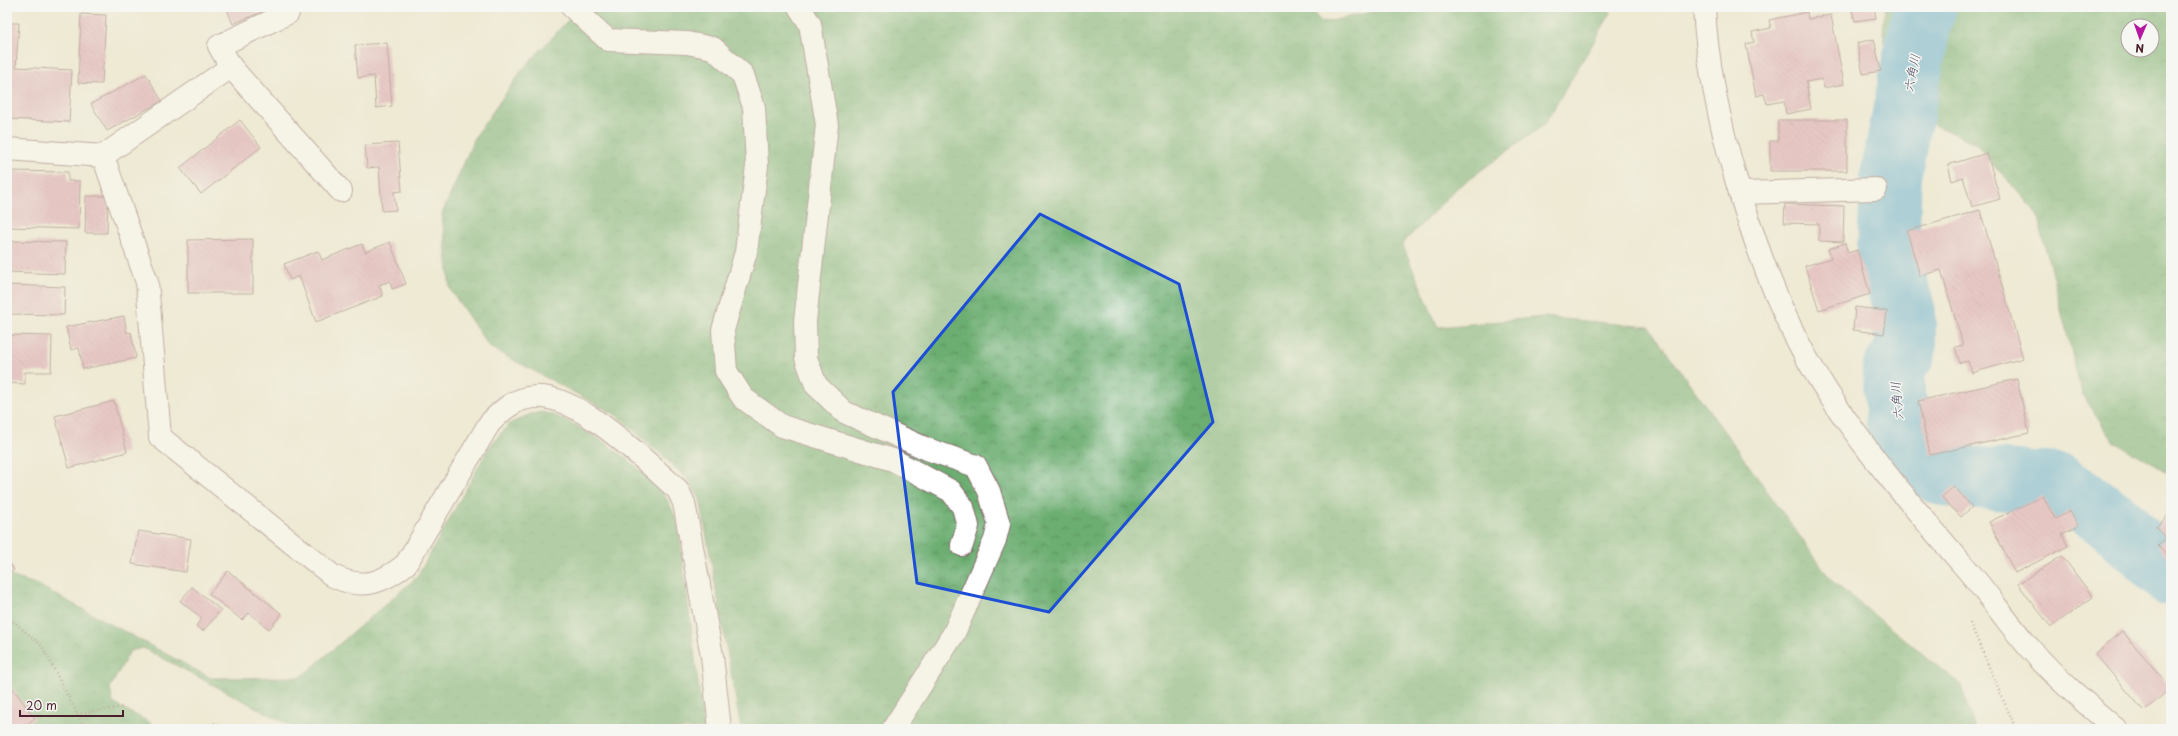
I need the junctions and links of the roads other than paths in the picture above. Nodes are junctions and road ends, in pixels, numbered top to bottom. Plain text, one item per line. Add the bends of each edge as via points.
1 (572, 7) edge
2 (799, 7) edge
3 (1704, 7) edge
4 (288, 13) dead end
5 (231, 67) junction
6 (7, 149) edge
7 (103, 156) junction
8 (1876, 189) dead end
9 (341, 191) dead end
10 (1740, 193) junction
11 (962, 545) dead end
12 (720, 729) edge
13 (893, 729) edge
14 (2116, 729) edge

1 - 11 street via 608,40 687,43 713,48 743,75 754,107 757,166 746,252 723,330 726,371 742,398 782,426 893,460 951,490 963,508 968,526
2 - 13 street via 810,24 827,125 805,321 806,358 816,385 844,412 927,449 976,466 989,491 999,524 995,540 954,633
3 - 10 street via 1713,92
4 - 5 street via 219,46
5 - 7 street
5 - 9 street
6 - 7 street
7 - 12 street via 147,282 160,437 332,576 356,584 368,584 394,574 406,564 489,424 499,413 512,403 535,397 560,400 612,431 678,490 688,520 712,656
8 - 10 street
10 - 14 street via 1747,219 1776,295 1812,368 1840,412 1868,451 2034,653

